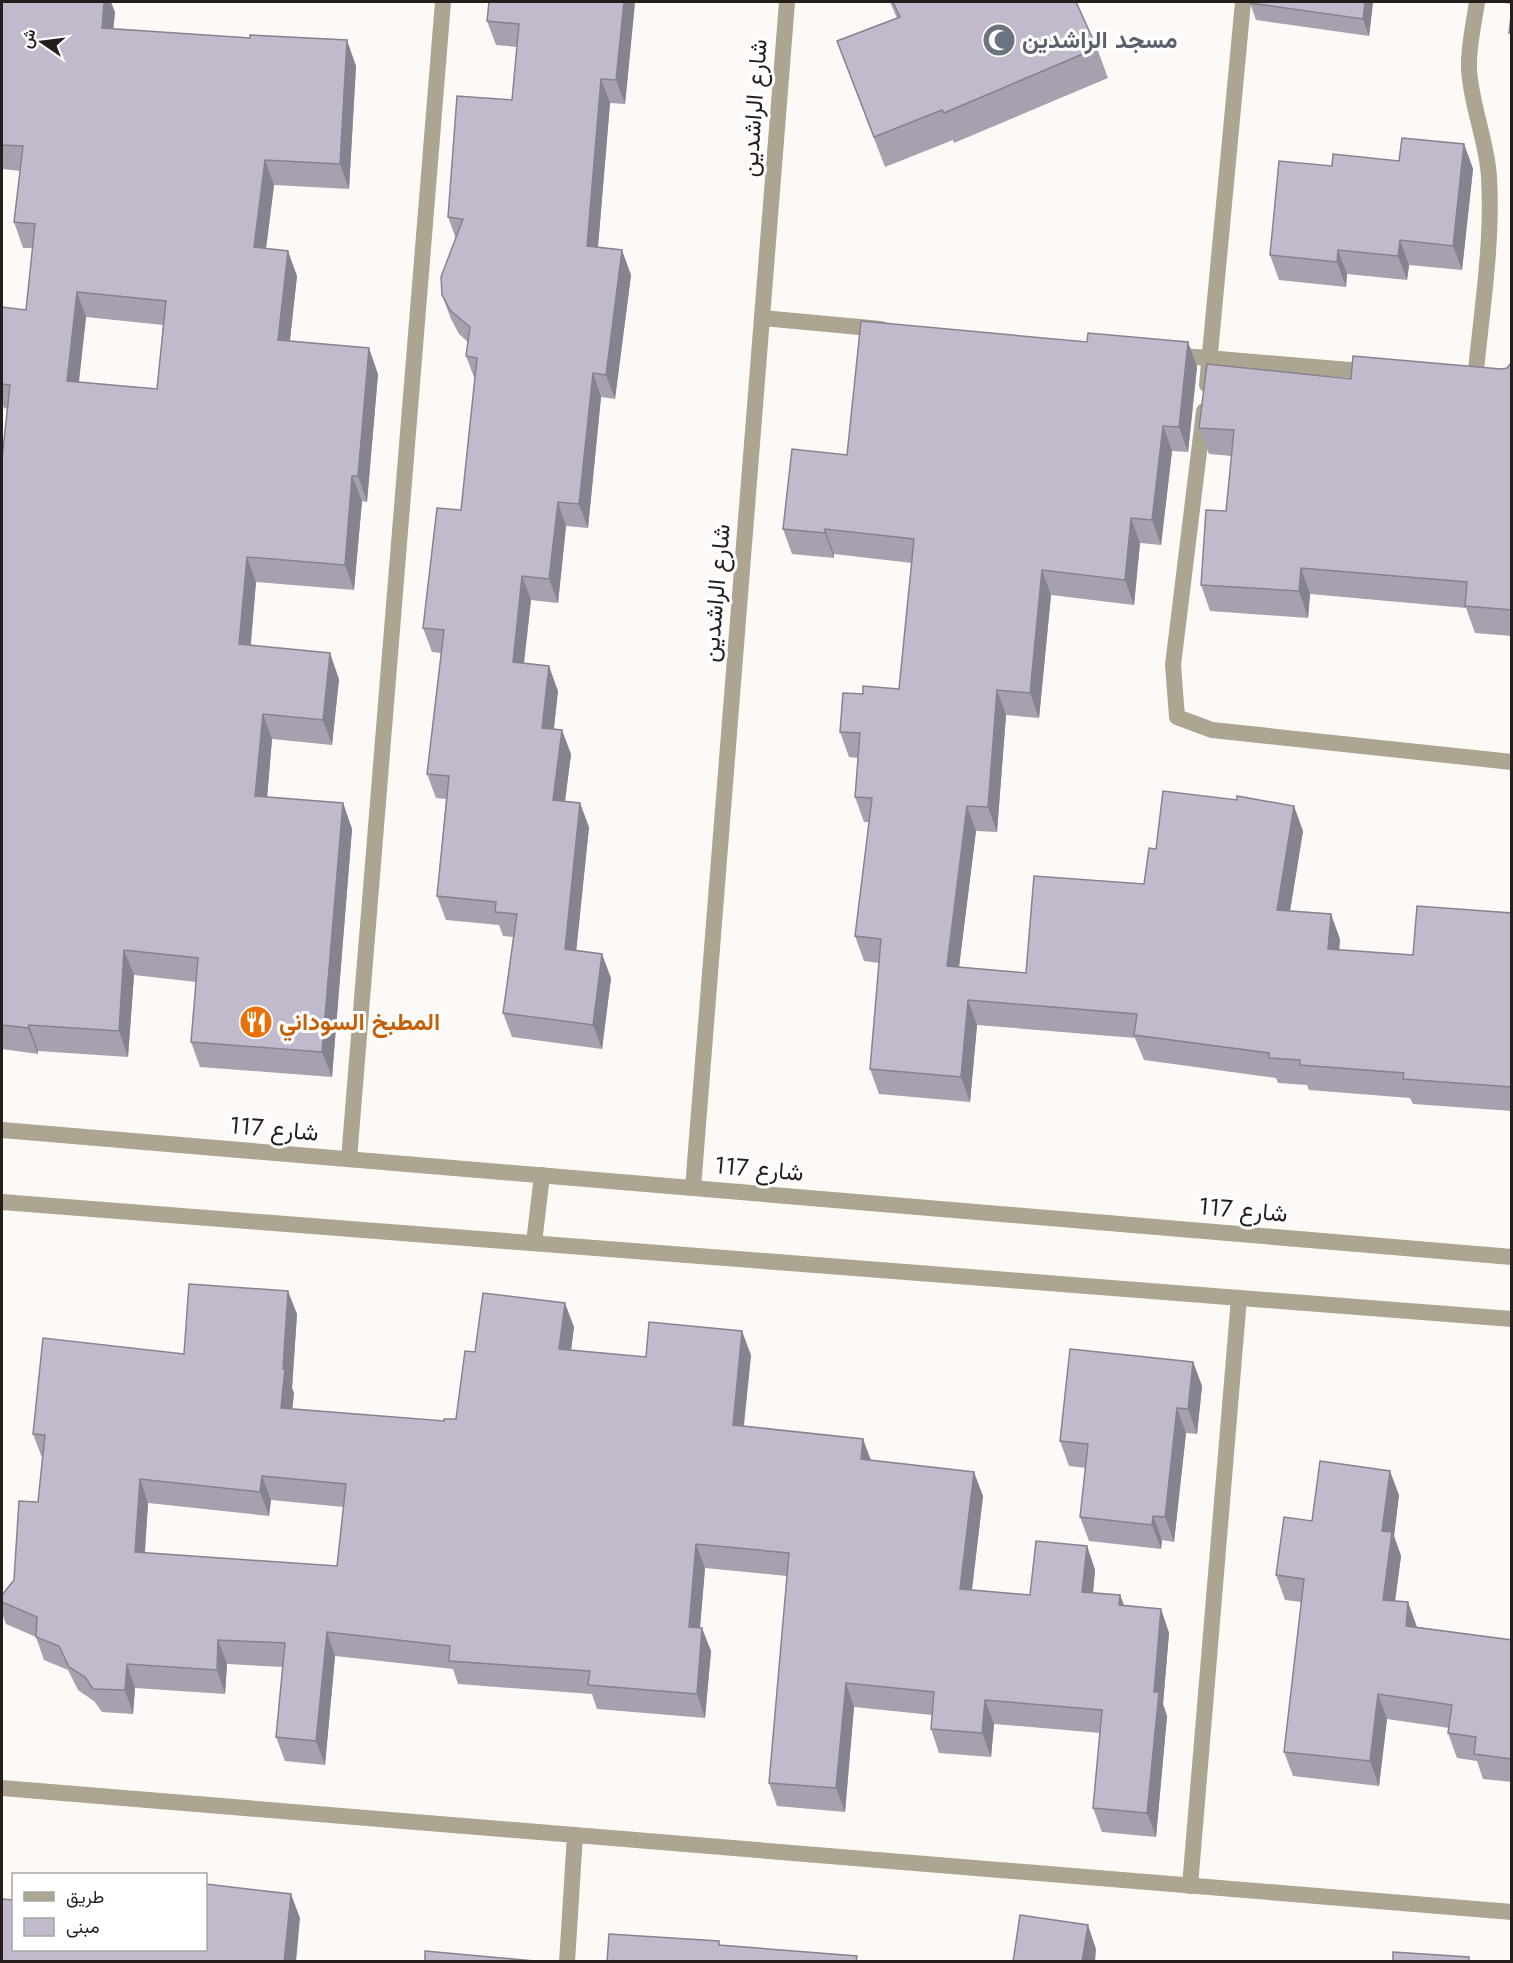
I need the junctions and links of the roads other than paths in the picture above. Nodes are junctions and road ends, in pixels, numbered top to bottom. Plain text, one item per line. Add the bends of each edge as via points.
1 (443, 2) edge
2 (787, 2) edge
3 (1243, 2) edge
4 (1477, 2) edge
5 (762, 318) junction
6 (892, 330) edge
7 (1151, 353) edge
8 (1210, 358) junction
9 (1394, 374) edge
10 (1493, 383) edge
11 (1512, 762) edge
12 (2, 1130) edge
13 (349, 1159) junction
14 (542, 1175) junction
15 (693, 1188) junction
16 (2, 1202) edge
17 (534, 1243) junction
18 (1512, 1257) edge
19 (1239, 1298) junction
20 (1512, 1319) edge
21 (2, 1788) edge
22 (576, 1835) junction
23 (1190, 1886) junction
24 (1512, 1912) edge
25 (567, 1962) edge

1 - 13 street
2 - 5 street, شارع الراشدين
3 - 8 street
4 - 10 street via 1469,68 1489,173 1490,201 1488,250 1469,381
5 - 6 street
5 - 15 street, شارع الراشدين
7 - 8 street
8 - 9 street
8 - 11 street via 1173,664 1177,717 1212,730
12 - 13 street, شارع 117
13 - 14 street, شارع 117
14 - 15 street, شارع 117
14 - 17 street
15 - 18 street, شارع 117
16 - 17 street
17 - 19 street
19 - 20 street
19 - 23 street
21 - 22 street
22 - 23 street
22 - 25 street
23 - 24 street

